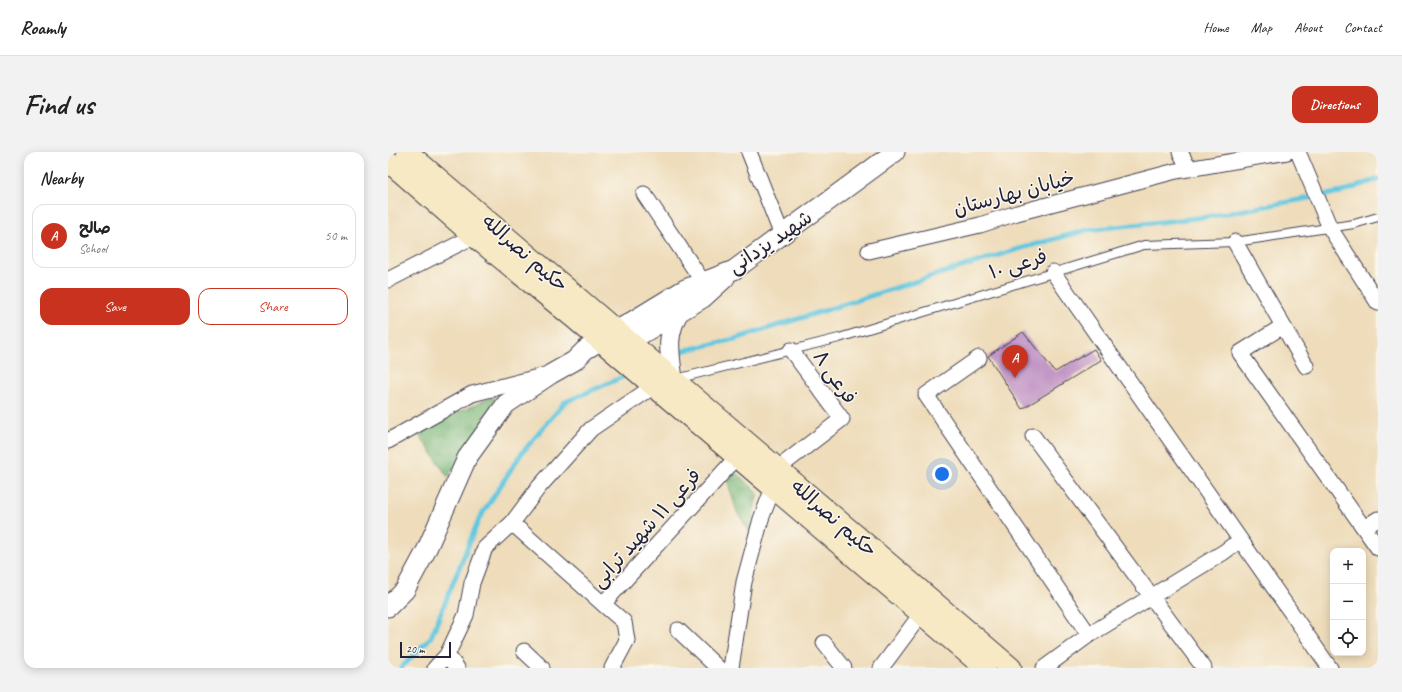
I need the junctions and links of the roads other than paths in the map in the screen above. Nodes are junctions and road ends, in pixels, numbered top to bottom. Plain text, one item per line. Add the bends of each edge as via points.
1 (407, 152) edge
2 (749, 152) edge
3 (895, 152) edge
4 (1180, 152) edge
5 (1287, 152) edge
6 (1298, 152) edge
7 (388, 161) edge
8 (1189, 168) junction
9 (644, 194) dead end
10 (1378, 216) edge
11 (1328, 224) junction
12 (480, 228) junction
13 (782, 235) junction
14 (1235, 242) junction
15 (869, 251) dead end
16 (734, 270) junction
17 (1053, 272) junction
18 (388, 280) edge
19 (703, 282) junction
20 (1378, 303) edge
21 (679, 312) junction
22 (1283, 326) junction
23 (791, 350) junction
24 (979, 358) dead end
25 (635, 359) junction
26 (1306, 366) dead end
27 (551, 374) junction
28 (1033, 436) dead end
29 (388, 441) edge
30 (736, 457) junction
31 (775, 478) junction
32 (1378, 519) edge
33 (512, 523) junction
34 (1364, 528) junction
35 (1240, 540) junction
36 (1378, 548) edge
37 (1151, 597) junction
38 (603, 604) junction
39 (388, 607) edge
40 (927, 607) junction
41 (678, 630) dead end
42 (1089, 635) junction
43 (824, 643) dead end
44 (524, 651) dead end
45 (447, 655) junction
46 (435, 668) edge
47 (457, 668) edge
48 (542, 668) edge
49 (612, 668) edge
50 (718, 668) edge
51 (731, 668) edge
52 (844, 668) edge
53 (881, 668) edge
54 (985, 668) edge
55 (1011, 668) edge
56 (1044, 668) edge
57 (1204, 668) edge
58 (1330, 668) edge

1 - 12 main road, حکیم نصرالله
2 - 13 street
3 - 13 street, شهید یزدانی
4 - 8 street
5 - 8 street, خیابان بهارستان
6 - 11 street
7 - 12 main road, حکیم نصرالله
8 - 15 street, خیابان بهارستان via 1068,199 980,226
9 - 19 street
10 - 11 lane, فرعی ۱۰ via 1354,224
11 - 14 lane, فرعی ۱۰
11 - 20 street
12 - 18 street
12 - 25 main road, حکیم نصرالله
13 - 16 street, شهید یزدانی
14 - 17 lane, فرعی ۱۰ via 1144,245
14 - 22 street
16 - 19 street, شهید یزدانی
16 - 21 street via 703,298
17 - 23 lane, فرعی ۱۰ via 839,338
17 - 35 street
19 - 25 street, شهید یزدانی via 685,290
21 - 25 street
21 - 25 street via 669,336
22 - 26 street
22 - 34 street via 1240,353
23 - 25 lane, فرعی ۱۰
23 - 31 street, فرعی ۸ via 842,419
24 - 42 street via 926,395
25 - 27 street via 586,350 574,361
25 - 30 main road, حکیم نصرالله
25 - 31 main road, حکیم نصرالله
25 - 33 street via 591,429 539,487
27 - 29 street via 472,394
27 - 39 street via 506,404 467,458 406,590
28 - 37 street
30 - 31 main road, حکیم نصرالله
30 - 38 street, فرعی ۱۱ شهید ترابی
31 - 40 main road, حکیم نصرالله
31 - 51 street via 744,582
32 - 34 street
33 - 38 street
33 - 45 street via 485,548 472,583 466,615
34 - 36 street
35 - 37 street
35 - 58 street
37 - 42 street
37 - 57 street
38 - 49 street, فرعی ۱۱ شهید ترابی via 624,622 627,640
40 - 53 street
40 - 54 main road, حکیم نصرالله
40 - 55 main road, حکیم نصرالله
41 - 50 street
42 - 56 street
43 - 52 street
44 - 48 street
45 - 46 street
45 - 47 street

